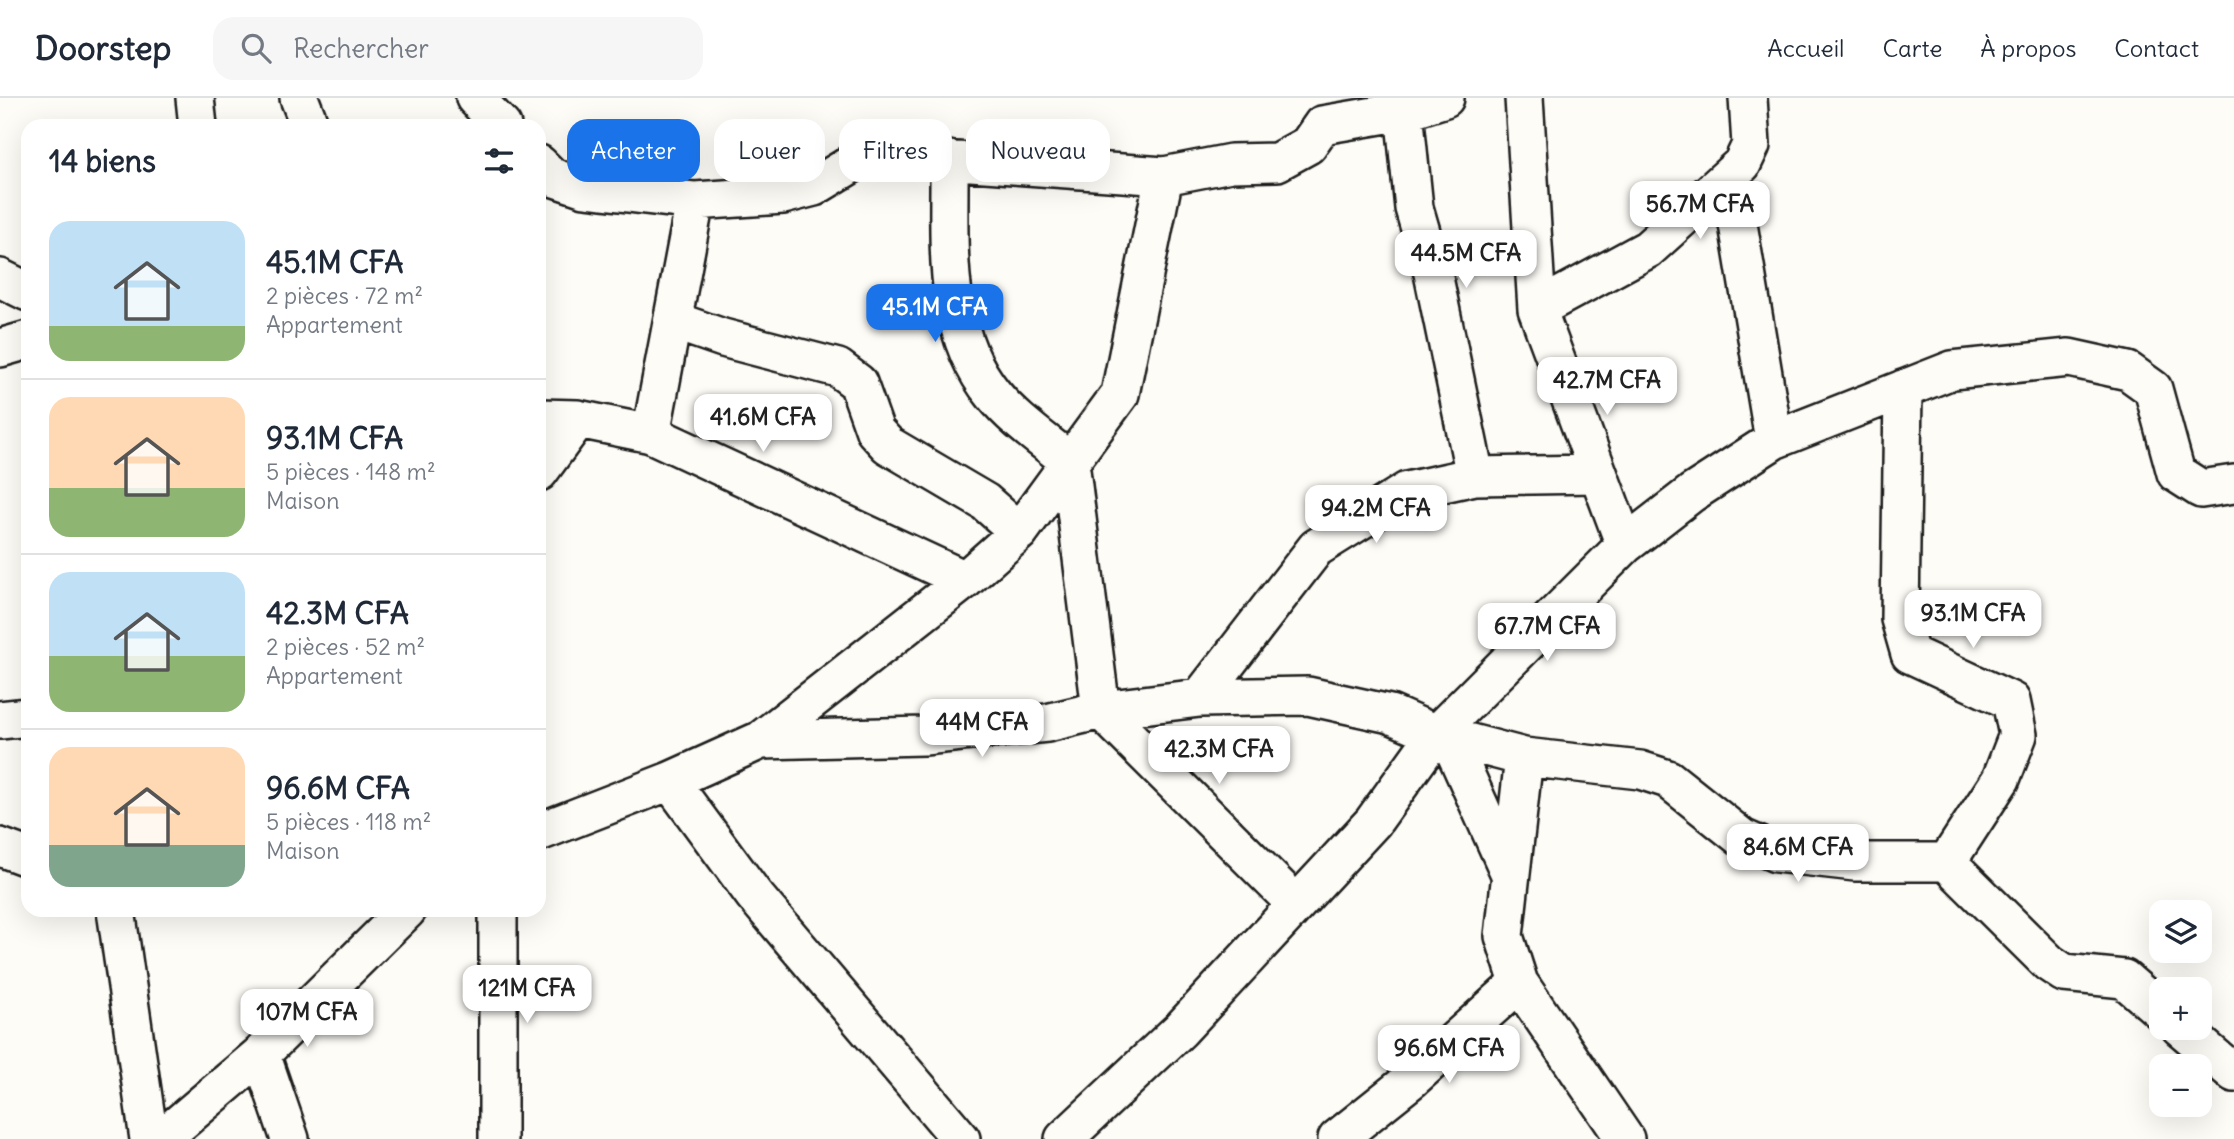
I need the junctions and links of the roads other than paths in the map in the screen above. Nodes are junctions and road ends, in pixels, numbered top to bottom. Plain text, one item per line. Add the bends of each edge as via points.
1 (195, 98) edge
2 (299, 98) edge
3 (475, 98) edge
4 (1445, 98) edge
5 (1517, 98) edge
6 (1524, 98) edge
7 (1748, 98) edge
8 (1404, 111) junction
9 (1323, 112) edge
10 (197, 119) edge
11 (307, 119) edge
12 (495, 119) edge
13 (952, 160) edge
14 (546, 171) edge
15 (839, 172) edge
16 (1164, 176) junction
17 (1730, 176) junction
18 (949, 182) edge
19 (695, 201) junction
20 (0, 278) edge
21 (21, 288) edge
22 (1536, 309) junction
23 (674, 321) junction
24 (21, 342) edge
25 (0, 348) edge
26 (1903, 389) junction
27 (546, 418) edge
28 (578, 419) junction
29 (651, 434) junction
30 (1774, 440) junction
31 (546, 462) edge
32 (1070, 462) junction
33 (1598, 474) junction
34 (1475, 476) junction
35 (2234, 484) edge
36 (1019, 532) junction
37 (1625, 544) junction
38 (965, 580) junction
39 (1200, 698) junction
40 (1101, 710) junction
41 (21, 718) edge
42 (0, 720) edge
43 (1443, 736) junction
44 (761, 740) junction
45 (1524, 757) junction
46 (670, 780) junction
47 (546, 829) edge
48 (1947, 862) junction
49 (1511, 876) junction
50 (1296, 904) junction
51 (117, 917) edge
52 (400, 917) edge
53 (498, 917) edge
54 (1519, 984) junction
55 (2149, 1001) edge
56 (2195, 1040) edge
57 (261, 1054) junction
58 (2234, 1073) edge
59 (149, 1139) edge
60 (161, 1139) edge
61 (290, 1139) edge
62 (498, 1139) edge
63 (961, 1139) edge
64 (1064, 1139) edge
65 (1337, 1139) edge
66 (1625, 1139) edge

1 - 10 street
2 - 11 street
3 - 12 street
4 - 8 street
5 - 6 street
6 - 22 street
7 - 17 street via 1751,145
8 - 9 street
8 - 34 street via 1414,208 1433,273
9 - 16 street via 1308,145 1277,162 1231,163
13 - 16 street
14 - 19 street via 585,188
15 - 19 street via 814,187 783,195
16 - 32 street via 1120,394
17 - 22 street via 1648,249
17 - 30 street
18 - 32 street via 956,318 972,365 995,397
19 - 23 street
20 - 21 street
22 - 33 street
23 - 29 street
23 - 36 street via 838,368 858,383 875,431 888,445 985,502
24 - 25 street
26 - 30 street
26 - 35 street via 1952,370 2069,358 2128,371 2153,389 2176,473 2201,489
26 - 48 street via 1900,619 1910,654 2011,701 2018,735 2001,779
27 - 28 street
28 - 29 street
28 - 31 street
29 - 38 street
30 - 37 street
32 - 36 street
32 - 40 street
33 - 34 street
33 - 37 street
34 - 39 street via 1407,491 1316,548
36 - 38 street
37 - 43 street
38 - 44 street
39 - 40 street
39 - 43 street via 1308,696 1390,714
40 - 44 street via 1048,723 924,736
40 - 50 street
41 - 42 street
43 - 45 street
43 - 49 street
43 - 50 street via 1373,822
44 - 46 street
45 - 48 street via 1640,770 1668,779 1742,838 1776,853 1855,862
45 - 49 street
46 - 47 street
46 - 63 street via 754,895
48 - 55 street via 2049,963 2064,973 2124,979
49 - 54 street via 1504,936
50 - 64 street via 1180,1030
51 - 59 street
52 - 57 street
53 - 62 street
54 - 65 street
54 - 66 street
56 - 58 street
57 - 60 street
57 - 61 street

